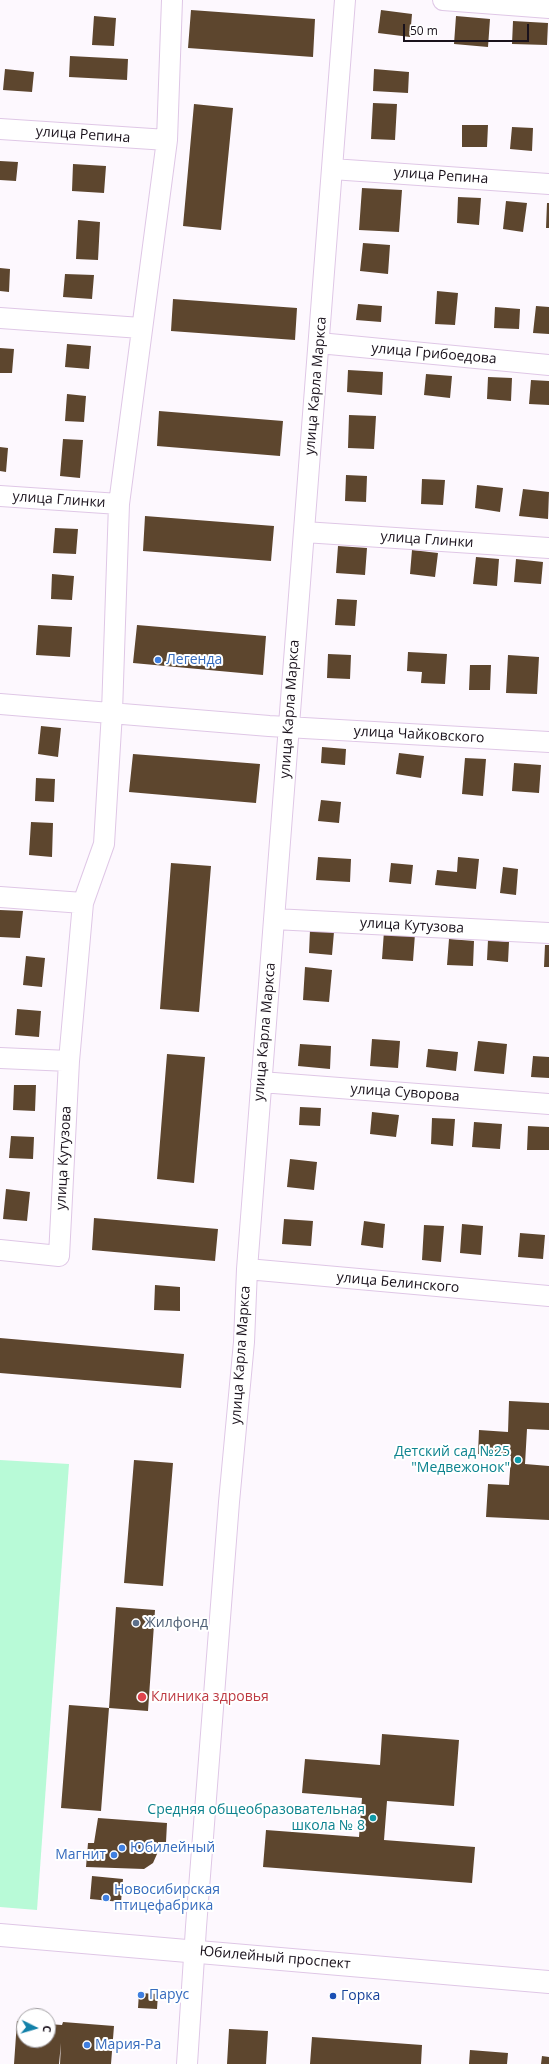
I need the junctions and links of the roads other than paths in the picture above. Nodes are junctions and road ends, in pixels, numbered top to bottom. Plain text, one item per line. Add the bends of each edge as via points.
1 (172, 0) edge
2 (345, 0) edge
3 (443, 0) edge
4 (549, 8) edge
5 (0, 129) edge
6 (166, 140) junction
7 (332, 169) junction
8 (549, 184) edge
9 (0, 318) edge
10 (141, 328) junction
11 (319, 343) junction
12 (549, 365) edge
13 (0, 496) edge
14 (119, 504) junction
15 (304, 532) junction
16 (549, 548) edge
17 (0, 704) edge
18 (112, 712) junction
19 (289, 727) junction
20 (549, 742) edge
21 (0, 897) edge
22 (84, 903) junction
23 (274, 919) junction
24 (549, 933) edge
25 (0, 1058) edge
26 (69, 1060) junction
27 (261, 1082) junction
28 (549, 1104) edge
29 (0, 1250) edge
30 (247, 1270) junction
31 (549, 1296) edge
32 (0, 1935) edge
33 (194, 1951) junction
34 (549, 1982) edge
35 (187, 2064) edge

1 - 6 street, улица Кутузова
2 - 7 street, улица Карла Маркса
3 - 4 street
5 - 6 street, улица Репина
6 - 10 street, улица Кутузова
7 - 8 street, улица Репина
7 - 11 street, улица Карла Маркса
9 - 10 street
10 - 14 street, улица Кутузова
11 - 12 street, улица Грибоедова
11 - 15 street, улица Карла Маркса
13 - 14 street, улица Глинки
14 - 18 street, улица Кутузова
15 - 16 street, улица Глинки
15 - 19 street, улица Карла Маркса
17 - 18 street
18 - 19 street, улица Чайковского
18 - 22 street, улица Кутузова via 104,844
19 - 20 street, улица Чайковского
19 - 23 street, улица Карла Маркса
21 - 22 street
22 - 26 street, улица Кутузова
23 - 24 street, улица Кутузова
23 - 27 street, улица Карла Маркса
25 - 26 street
26 - 29 street, улица Кутузова via 59,1256
27 - 28 street, улица Суворова
27 - 30 street, улица Карла Маркса
30 - 31 street, улица Белинского
30 - 33 street, улица Карла Маркса via 244,1342
32 - 33 main road, Юбилейный проспект
33 - 34 main road, Юбилейный проспект
33 - 35 street, улица Карла Маркса

